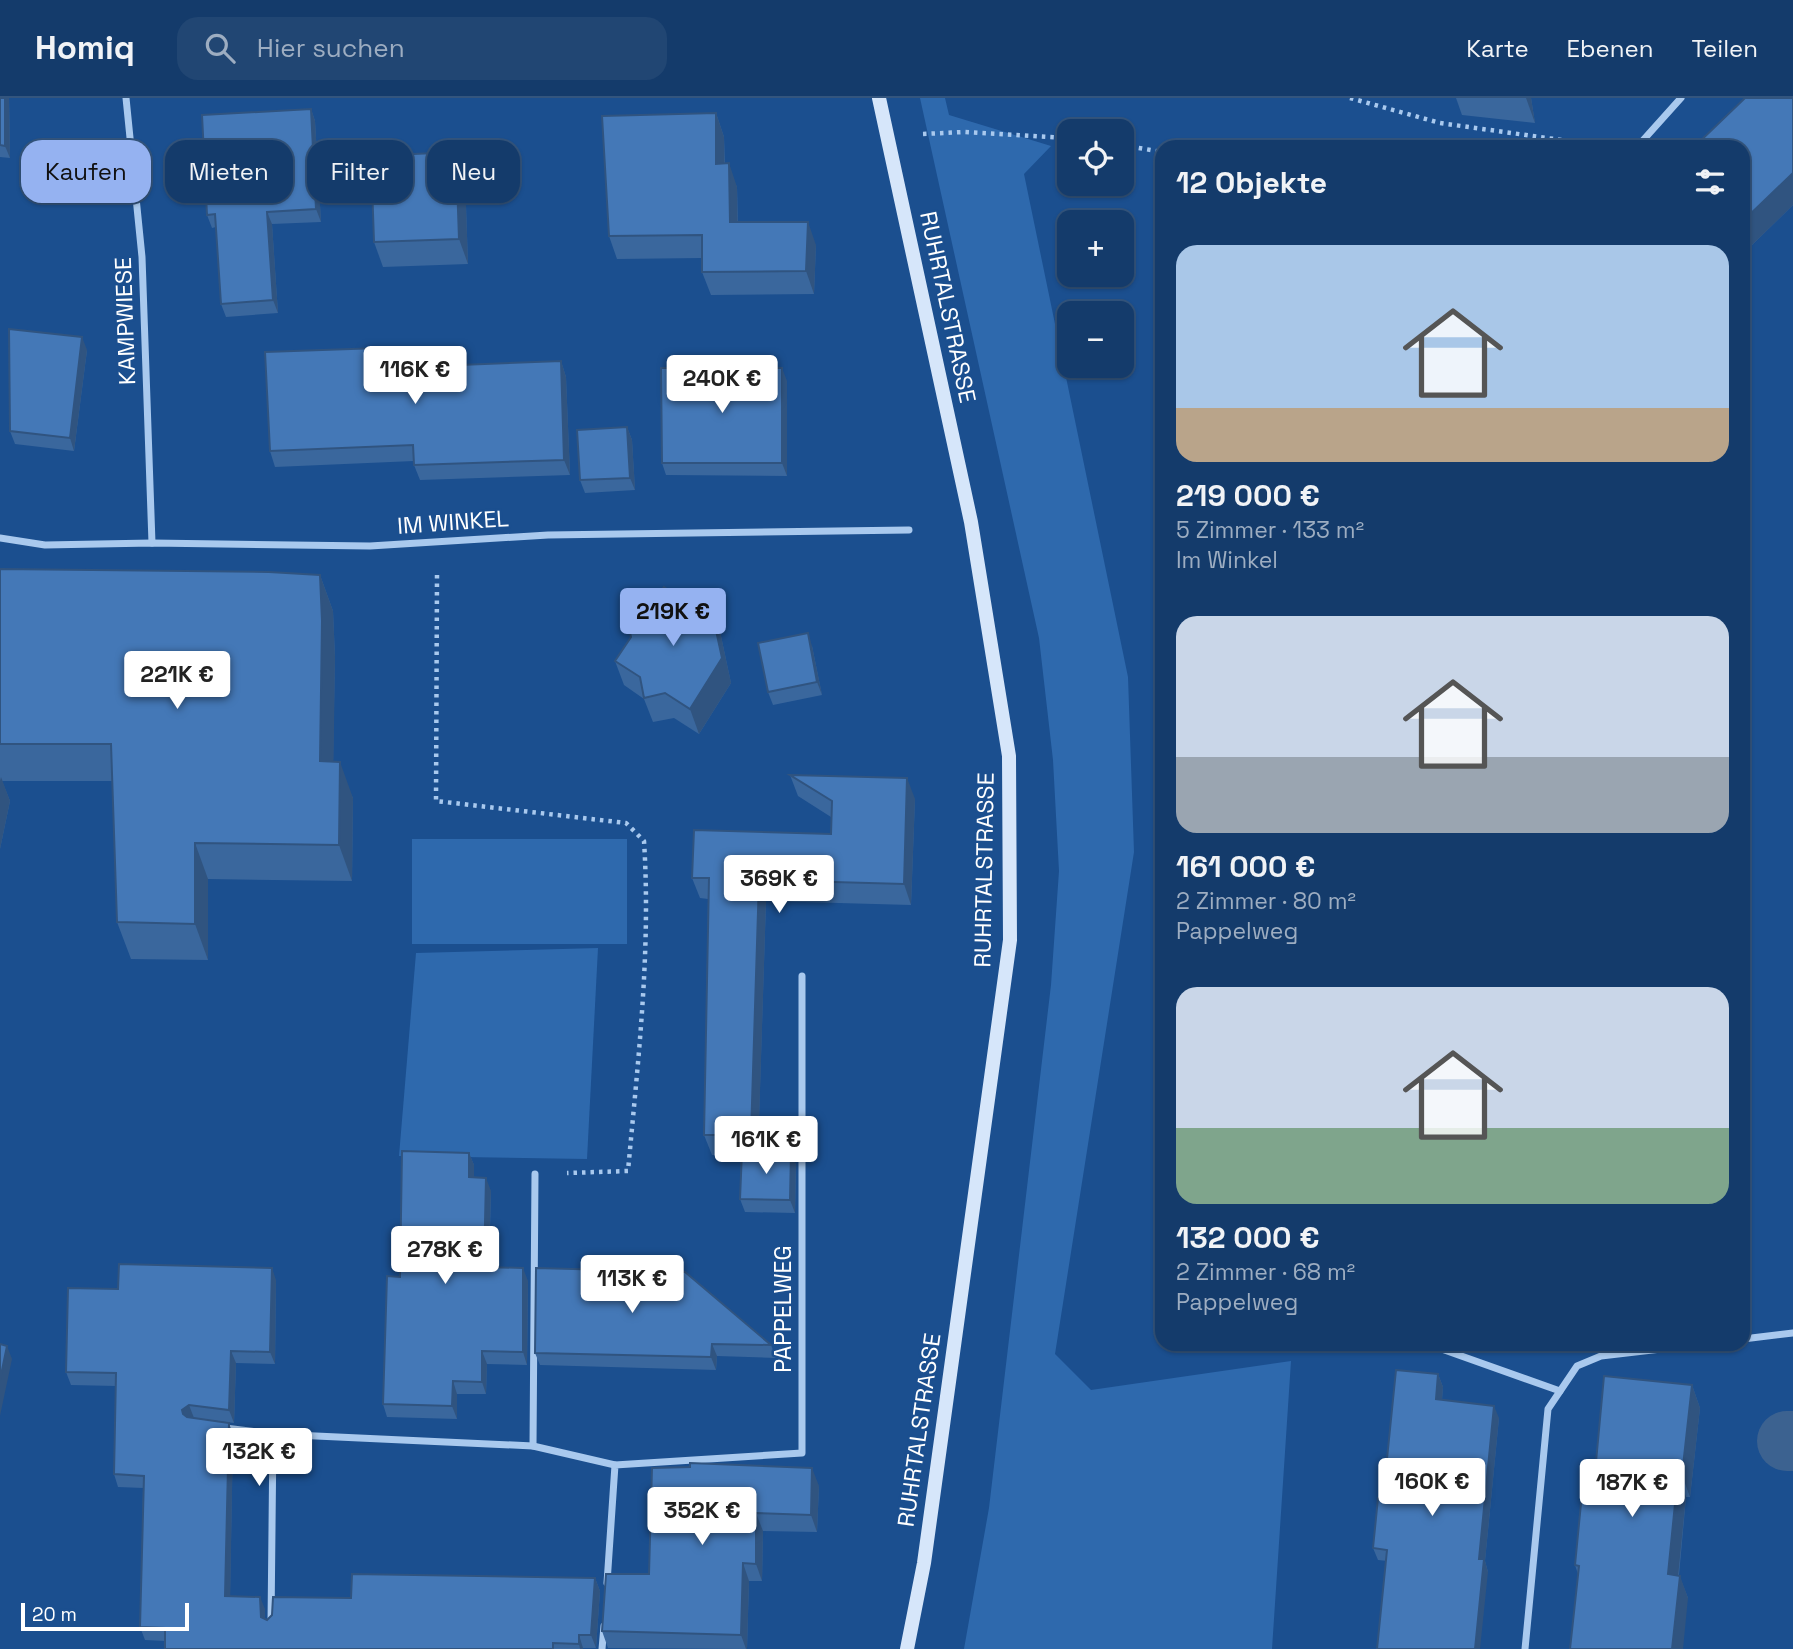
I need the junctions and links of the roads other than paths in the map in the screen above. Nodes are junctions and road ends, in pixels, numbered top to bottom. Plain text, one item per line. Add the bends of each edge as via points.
1 (127, 98) edge
2 (879, 98) edge
3 (1681, 98) edge
4 (1643, 140) edge
5 (909, 530) dead end
6 (0, 538) edge
7 (152, 543) junction
8 (802, 976) dead end
9 (536, 1174) road end
10 (1793, 1333) edge
11 (1750, 1338) edge
12 (1445, 1351) edge
13 (1644, 1351) edge
14 (1560, 1391) junction
15 (219, 1427) edge
16 (273, 1434) junction
17 (533, 1446) junction
18 (615, 1465) junction
19 (606, 1596) edge
20 (604, 1623) edge
21 (271, 1627) edge
22 (602, 1649) edge
23 (907, 1649) edge
24 (1525, 1649) edge

1 - 7 street, KAMPWIESE via 142,257
2 - 23 main road, RUHRTALSTRASSE via 971,522 1009,756 1010,940 924,1563
3 - 4 street
5 - 7 street, IM WINKEL via 548,535 370,546
6 - 7 street, IM WINKEL via 45,545
8 - 18 street, PAPPELWEG via 802,1453
9 - 17 street
10 - 11 street
12 - 14 street
13 - 14 street via 1601,1356 1577,1366
14 - 24 street via 1548,1409
15 - 16 street, PAPPELWEG
16 - 17 street, PAPPELWEG
16 - 21 street
17 - 18 street, PAPPELWEG
18 - 19 street
20 - 22 street

